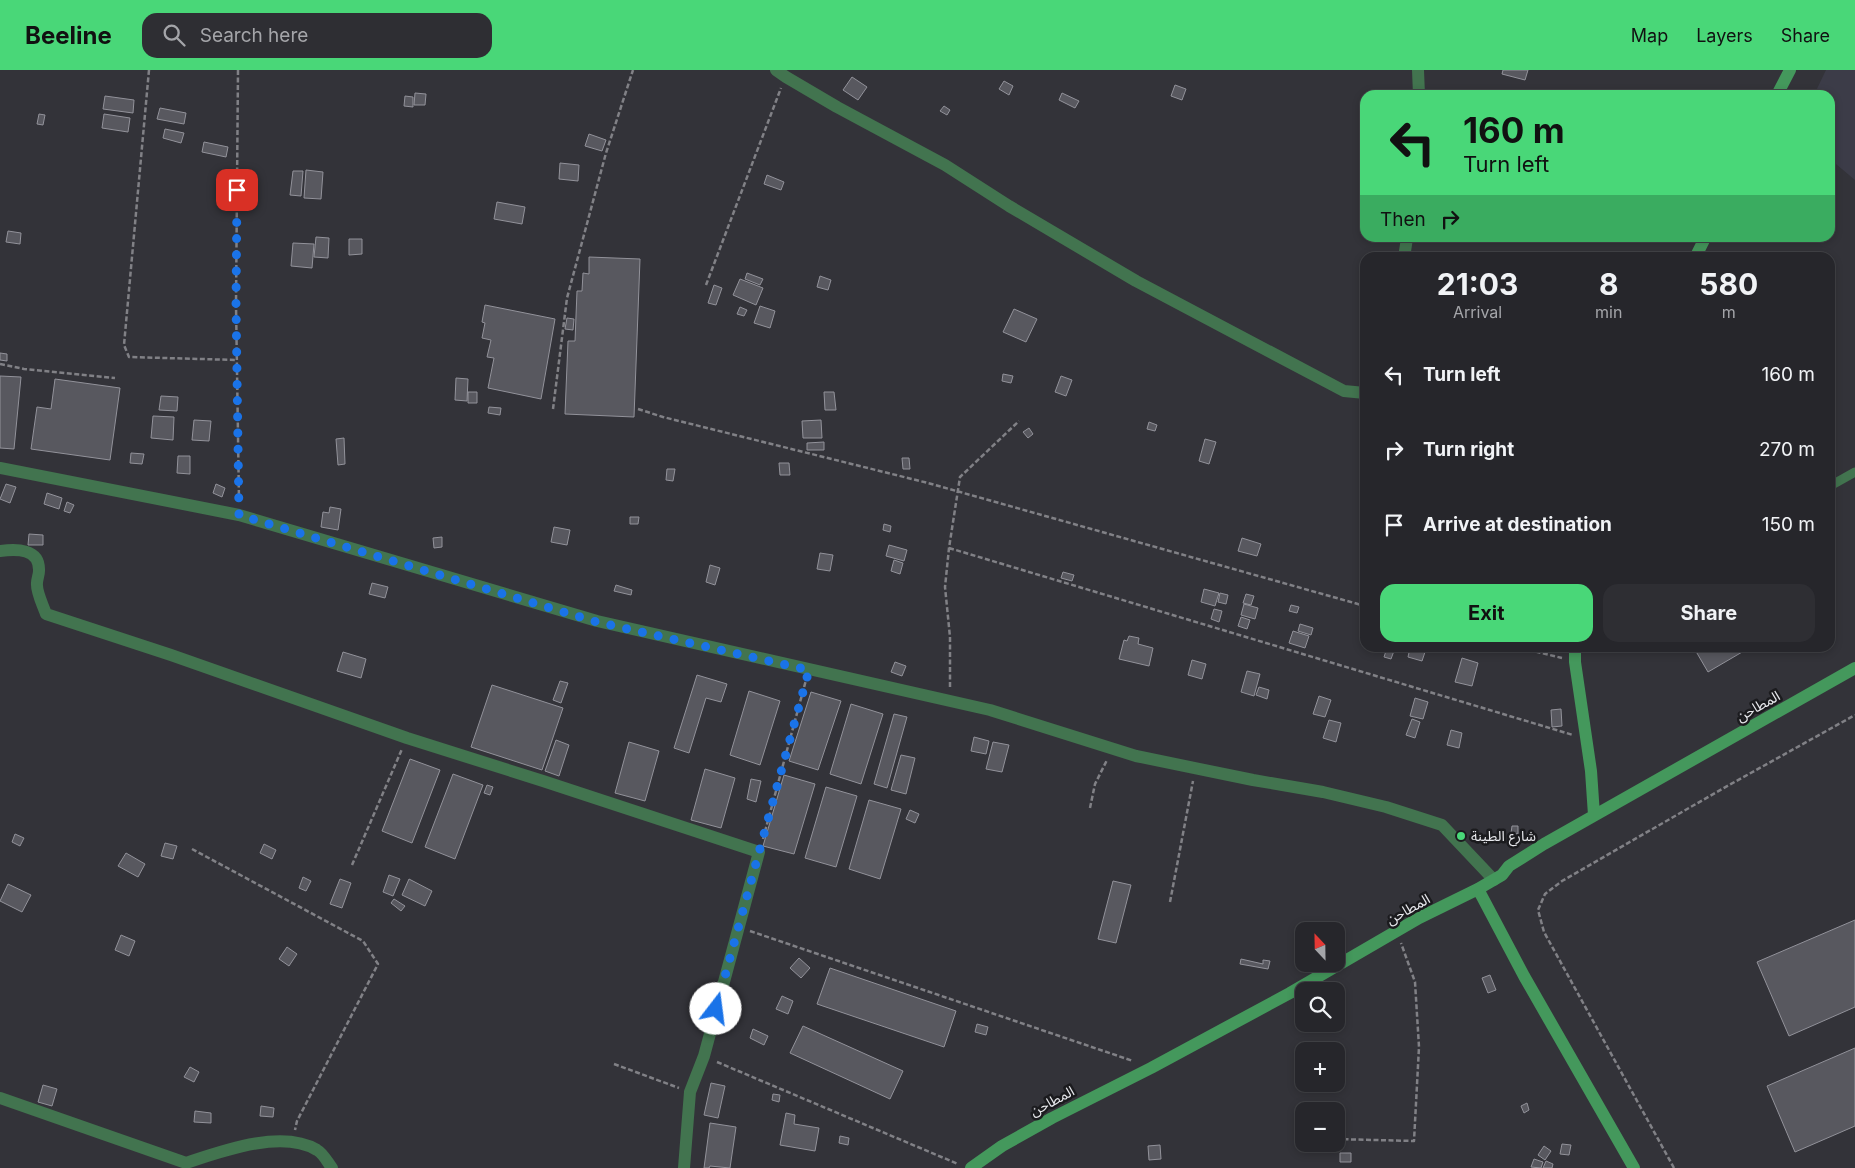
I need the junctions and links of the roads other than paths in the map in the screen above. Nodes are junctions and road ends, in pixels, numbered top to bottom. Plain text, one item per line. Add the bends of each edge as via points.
1 (1418, 70) edge
2 (1790, 70) edge
3 (781, 74) edge
4 (1419, 90) edge
5 (1780, 90) edge
6 (1360, 393) edge
7 (0, 468) edge
8 (1855, 472) edge
9 (1835, 483) edge
10 (0, 551) edge
11 (1575, 652) edge
12 (1855, 668) edge
13 (1594, 816) junction
14 (1494, 880) junction
15 (1478, 889) junction
16 (0, 1098) edge
17 (332, 1168) edge
18 (684, 1168) edge
19 (971, 1168) edge
20 (1634, 1168) edge

1 - 4 street
2 - 5 main road
3 - 6 street via 946,165 1136,281 1344,391
7 - 14 street via 239,515 597,622 1007,714 1136,756 1386,807 1442,826
8 - 9 lane
10 - 18 street via 18,549 30,552 37,560 36,585 46,614 406,738 759,852 704,1056 690,1092
11 - 13 main road
12 - 13 main road, المطاحن
13 - 14 main road, المطاحن via 1509,866
14 - 15 main road, المطاحن
15 - 19 main road, المطاحن via 1419,918 1151,1068 1052,1118
15 - 20 main road
16 - 17 street via 186,1163 269,1141 293,1141 318,1150

